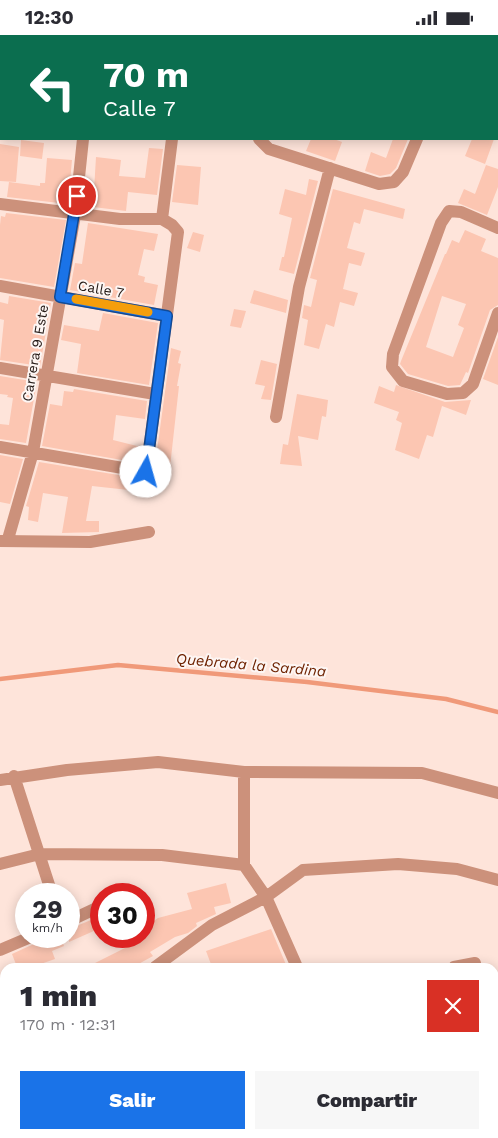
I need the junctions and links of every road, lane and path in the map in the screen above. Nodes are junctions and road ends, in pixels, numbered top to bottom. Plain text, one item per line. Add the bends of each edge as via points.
1 (83, 140) edge
2 (172, 140) edge
3 (260, 140) edge
4 (417, 140) edge
5 (330, 168) junction
6 (0, 204) edge
7 (75, 215) junction
8 (162, 219) junction
9 (498, 228) edge
10 (0, 286) edge
11 (60, 297) junction
12 (498, 313) edge
13 (167, 316) junction
14 (0, 368) edge
15 (47, 376) junction
16 (155, 394) junction
17 (276, 417) dead end
18 (0, 447) edge
19 (33, 452) junction
20 (149, 532) dead end
21 (4, 540) edge
22 (244, 772) junction
23 (14, 776) junction
24 (0, 780) edge
25 (498, 793) edge
26 (40, 854) junction
27 (0, 864) edge
28 (244, 865) junction
29 (498, 880) edge
30 (49, 883) edge
31 (266, 897) junction
32 (15, 944) edge
33 (0, 951) edge
34 (160, 963) edge
35 (295, 963) edge

1 - 7 street, Carrera 9 Este
2 - 8 street
3 - 5 street via 269,149
4 - 5 street via 403,172 394,182 379,184
5 - 17 street via 299,287
6 - 7 street
7 - 8 street
7 - 11 street, Carrera 9 Este
8 - 13 street via 178,233
9 - 12 street via 461,212 449,211 441,223 393,354 392,367 403,381 447,394 463,393 473,384
10 - 11 street, Calle 7
11 - 13 street, Calle 7
11 - 15 street, Carrera 9 Este
13 - 16 street
14 - 15 street
15 - 16 street
15 - 19 street, Carrera 9 Este
16 - 19 street via 146,472
18 - 19 street
19 - 21 street, Carrera 9 Este
20 - 21 street via 90,542
22 - 23 street via 158,762
22 - 25 street via 422,773
22 - 28 street
23 - 24 street
23 - 26 street
26 - 27 street
26 - 28 street via 162,855
26 - 30 street
28 - 31 street
29 - 31 street via 447,869 398,864 348,866 303,870
31 - 34 street via 212,925
31 - 35 street
32 - 33 street

